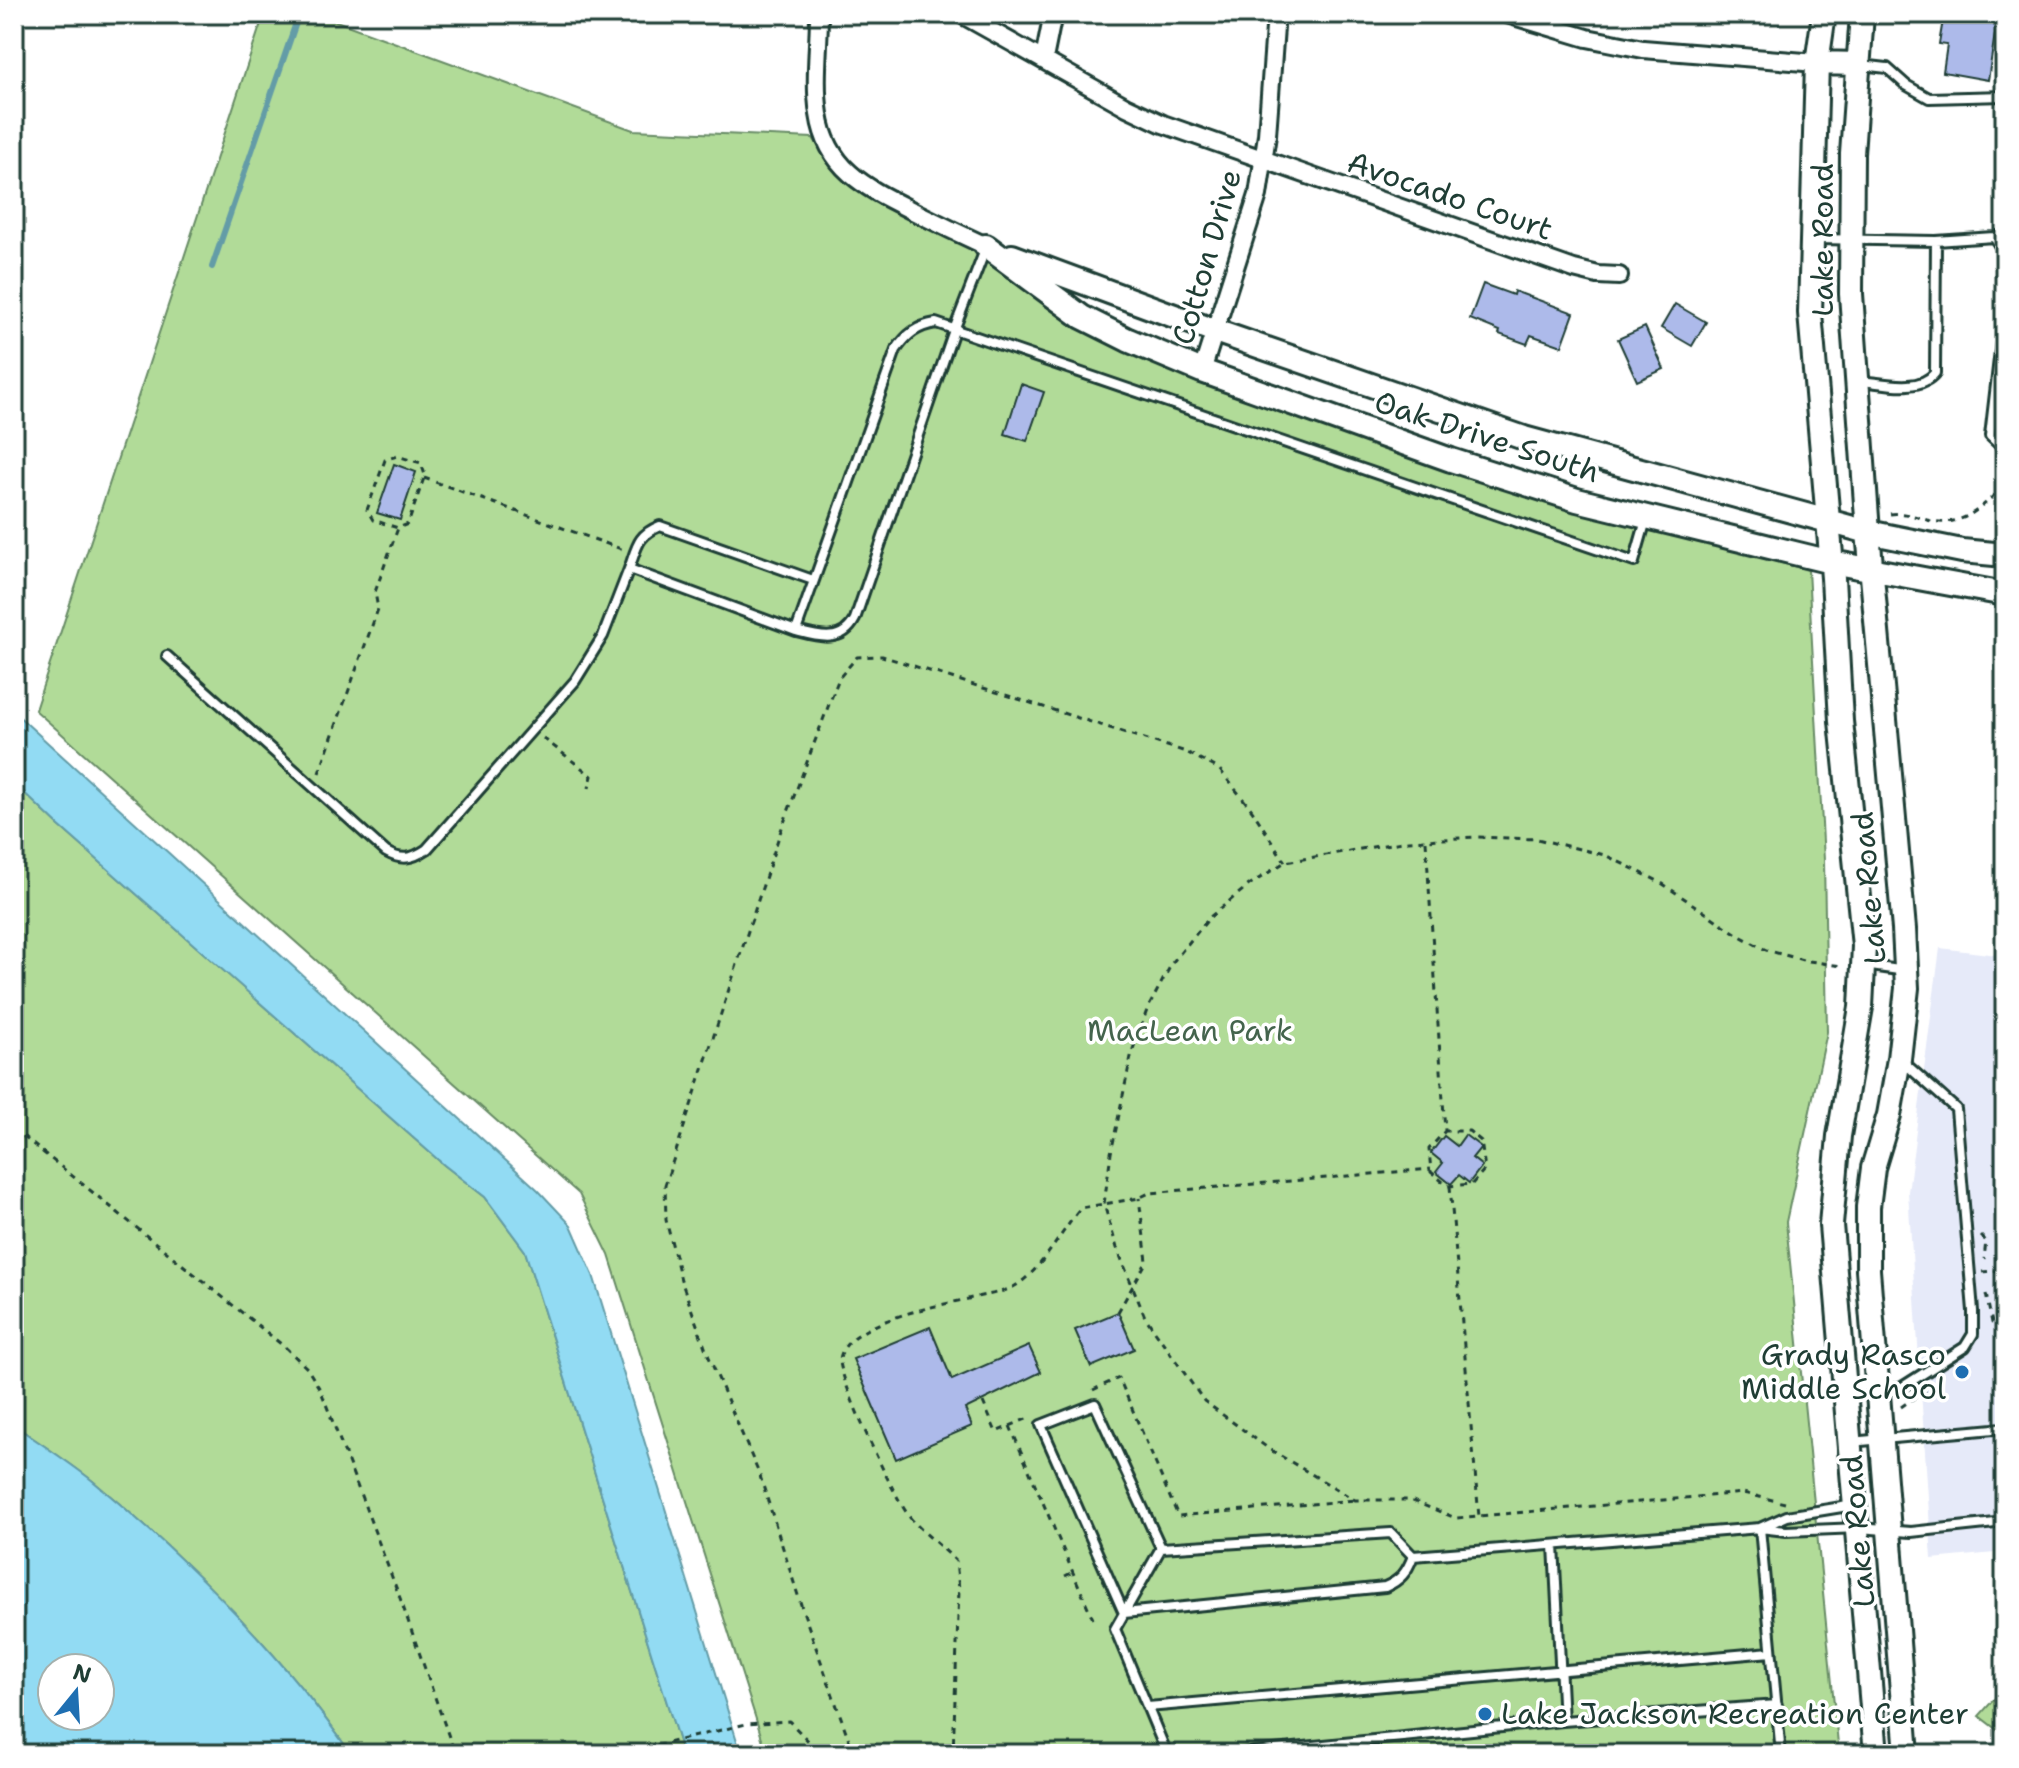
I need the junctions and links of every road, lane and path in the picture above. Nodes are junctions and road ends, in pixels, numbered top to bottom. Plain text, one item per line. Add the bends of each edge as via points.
1 (819, 14) edge
2 (961, 14) edge
3 (1053, 14) edge
4 (1276, 14) edge
5 (1507, 14) edge
6 (1824, 14) edge
7 (1862, 14) edge
8 (1044, 59) junction
9 (1817, 63) junction
10 (1858, 64) junction
11 (2005, 96) edge
12 (1264, 161) junction
13 (2005, 234) edge
14 (1994, 237) junction
15 (1811, 239) junction
16 (1852, 240) junction
17 (1936, 241) junction
18 (986, 246) junction
19 (2005, 254) edge
20 (1619, 276) dead end
21 (2005, 307) edge
22 (954, 330) junction
23 (1215, 331) junction
24 (1202, 371) junction
25 (1858, 381) junction
26 (2005, 450) edge
27 (424, 478) junction
28 (2004, 485) edge
29 (1647, 515) junction
30 (1829, 522) junction
31 (1874, 524) junction
32 (398, 528) junction
33 (635, 553) junction
34 (2005, 555) edge
35 (1831, 562) junction
36 (629, 569) junction
37 (1871, 571) junction
38 (813, 580) junction
39 (2005, 594) edge
40 (796, 631) junction
41 (167, 656) dead end
42 (534, 731) junction
43 (314, 788) junction
44 (589, 788) dead end
45 (1426, 840) junction
46 (1285, 862) junction
47 (1852, 965) junction
48 (1906, 971) junction
49 (1899, 1059) junction
50 (14, 1129) edge
51 (1445, 1131) junction
52 (1431, 1169) junction
53 (1450, 1186) junction
54 (1139, 1198) junction
55 (1104, 1204) junction
56 (2005, 1270) edge
57 (1982, 1272) dead end
58 (1133, 1286) junction
59 (1118, 1312) dead end
60 (1845, 1385) junction
61 (1877, 1387) junction
62 (1092, 1390) dead end
63 (983, 1402) dead end
64 (1037, 1414) dead end
65 (1010, 1426) junction
66 (2005, 1428) edge
67 (1881, 1439) junction
68 (1850, 1442) junction
69 (1355, 1500) junction
70 (1790, 1504) dead end
71 (1854, 1505) junction
72 (1479, 1517) junction
73 (2005, 1522) edge
74 (1760, 1528) junction
75 (1859, 1528) junction
76 (1888, 1531) junction
77 (1554, 1545) junction
78 (1161, 1548) junction
79 (1413, 1556) junction
80 (1073, 1572) junction
81 (1065, 1576) dead end
82 (1124, 1613) junction
83 (1093, 1619) dead end
84 (1771, 1652) junction
85 (1560, 1669) junction
86 (1777, 1705) junction
87 (1148, 1707) junction
88 (1563, 1721) junction
89 (455, 1754) edge
90 (622, 1754) edge
91 (821, 1754) edge
92 (854, 1754) edge
93 (953, 1754) edge
94 (1167, 1754) edge
95 (1233, 1754) edge
96 (1781, 1754) edge
97 (1876, 1754) edge
98 (1907, 1754) edge

1 - 18 street, Oak Drive South via 819,113 834,155 864,187
2 - 8 street, Avocado Court
3 - 8 street
4 - 12 street, Cotton Drive
5 - 9 street via 1643,49
6 - 9 street, Lake Road
7 - 10 street, Lake Road
8 - 12 street, Avocado Court via 1163,124
9 - 10 street
9 - 15 street, Lake Road
10 - 11 lane via 1887,68 1929,98
10 - 16 street, Lake Road
12 - 20 street, Avocado Court via 1574,269
12 - 23 street, Cotton Drive
13 - 14 lane
14 - 17 lane
14 - 19 lane
15 - 16 lane
15 - 30 street, Lake Road via 1810,313
16 - 17 lane
16 - 25 street, Lake Road
17 - 25 lane via 1935,373 1928,381 1911,385
18 - 22 lane
18 - 23 street, Oak Drive South
18 - 24 street, Oak Drive South via 1082,317
21 - 26 lane via 1990,436
22 - 29 lane via 1634,562
22 - 38 lane via 936,323 923,325 896,350
22 - 40 lane via 850,628 824,638
23 - 24 street, Cotton Drive
23 - 30 street, Oak Drive South via 1524,438
24 - 29 street, Oak Drive South via 1451,460 1577,500
25 - 31 street, Lake Road
27 - 32 path via 408,524
27 - 32 path via 421,463 397,456 385,460 367,510 373,520
27 - 33 path
28 - 31 path via 1982,508 1954,522 1897,513
29 - 35 street, Oak Drive South
30 - 31 street, Oak Drive South
30 - 35 street, Lake Road
31 - 34 street, Oak Drive South via 1962,551
31 - 37 street, Lake Road
32 - 43 path via 375,592 378,609
33 - 36 lane
33 - 38 lane via 646,531 660,526
35 - 37 street, Oak Drive South
35 - 47 street, Lake Road via 1864,946
36 - 40 lane
36 - 42 lane via 603,636
37 - 39 street, Oak Drive South
37 - 48 street, Lake Road
38 - 40 lane
41 - 43 lane
42 - 43 lane via 414,857 398,859 386,852
42 - 44 path via 592,776
45 - 46 path
45 - 47 path via 1537,839 1605,855 1660,882 1766,950
45 - 51 path
46 - 55 path via 1210,917 1172,963 1132,1052
46 - 92 path via 1219,769 1186,752 882,656 857,657 839,678 780,833 664,1199 681,1280 760,1476
47 - 48 lane
47 - 60 street, Lake Road via 1861,1007 1839,1136 1831,1225
48 - 49 street, Lake Road
49 - 61 street, Lake Road via 1868,1207
49 - 61 lane via 1956,1109 1973,1334 1965,1347 1899,1389
50 - 89 path via 307,1368 321,1391
51 - 52 path via 1429,1149
51 - 53 path via 1469,1131 1481,1141 1485,1169 1472,1184
52 - 53 path
52 - 54 path
53 - 72 path
54 - 55 path
54 - 58 path via 1147,1261
55 - 58 path
55 - 93 path via 1081,1208 1031,1275 1011,1288 925,1308 870,1328 853,1338 840,1360 898,1500 956,1561
56 - 57 path
58 - 59 path
58 - 69 path via 1145,1317 1204,1401 1269,1449
60 - 61 lane
60 - 68 street, Lake Road
61 - 67 street, Lake Road
62 - 69 path via 1119,1378 1178,1516
63 - 65 path via 996,1432
64 - 65 path
65 - 80 path
66 - 67 lane
67 - 68 lane
67 - 76 street, Lake Road
68 - 71 street, Lake Road
69 - 72 path via 1410,1500 1456,1518
70 - 72 path via 1743,1493
71 - 74 lane via 1787,1516
71 - 75 street, Lake Road
73 - 76 lane
74 - 75 lane
74 - 77 lane
74 - 84 lane
75 - 76 lane
75 - 97 street, Lake Road
76 - 98 street, Lake Road
77 - 79 lane
77 - 85 lane
78 - 79 lane via 1391,1533
78 - 82 lane
78 - 82 lane via 1095,1404 1041,1425
79 - 82 lane via 1398,1582 1385,1587
80 - 81 path
80 - 83 path
82 - 87 lane via 1115,1629
84 - 85 lane
84 - 86 lane
85 - 87 lane
85 - 88 lane
86 - 88 lane
86 - 96 lane
87 - 94 lane
88 - 95 lane
90 - 91 path via 746,1724 789,1721

